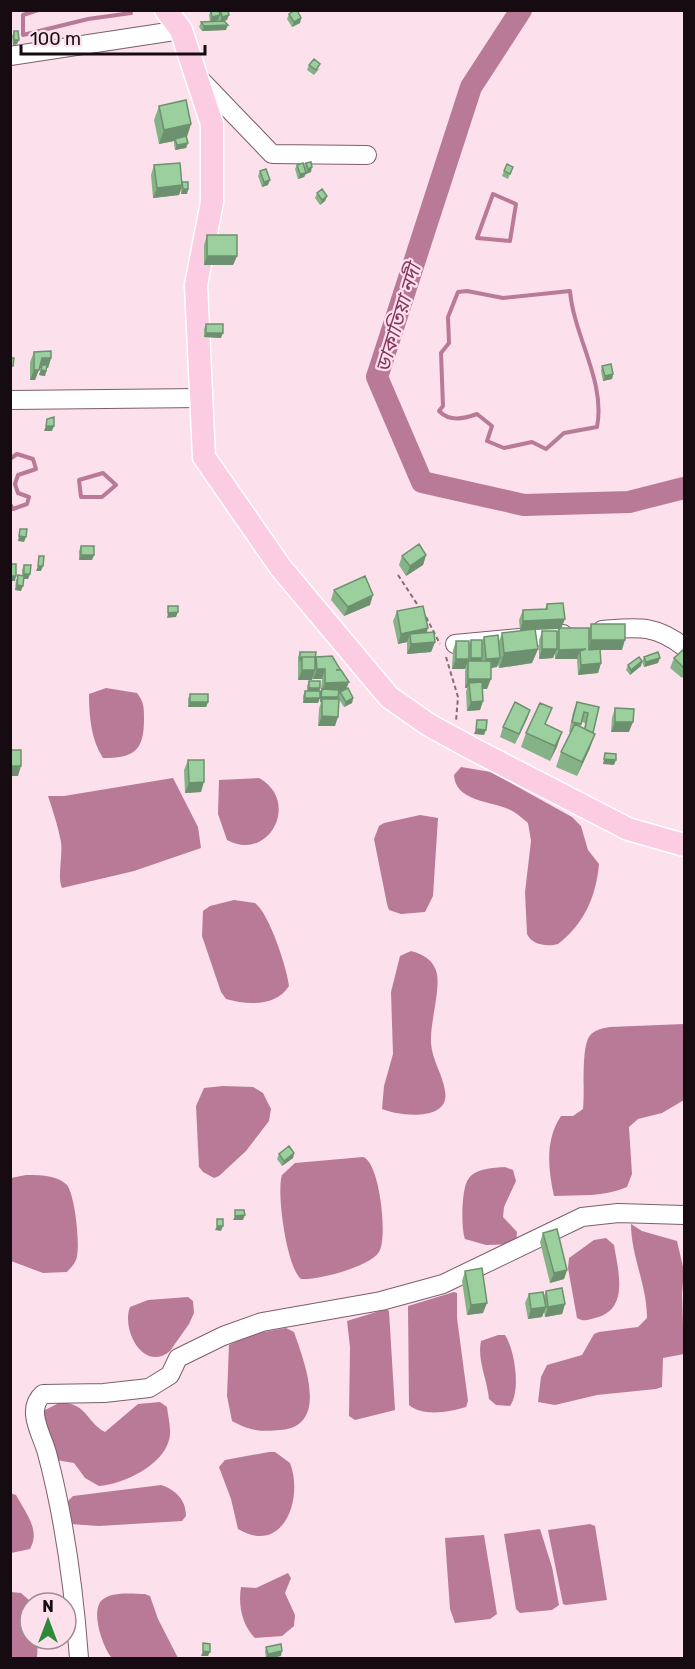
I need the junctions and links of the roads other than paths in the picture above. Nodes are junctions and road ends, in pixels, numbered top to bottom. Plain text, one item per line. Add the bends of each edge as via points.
1 (166, 10) edge
2 (181, 30) junction
3 (10, 56) edge
4 (196, 74) junction
5 (367, 155) dead end
6 (201, 398) junction
7 (10, 400) edge
8 (454, 645) edge
9 (684, 647) edge
10 (684, 845) edge
11 (684, 1215) edge
12 (79, 1659) edge

1 - 2 main road
2 - 3 street
2 - 4 main road
4 - 5 street via 272,154
4 - 6 main road via 212,123 212,202 196,285
6 - 7 street
6 - 10 main road via 204,457 281,568 389,697 456,739 628,829
8 - 9 street via 648,627
11 - 12 street via 582,1217 443,1284 262,1322 223,1336 178,1358 170,1375 149,1388 43,1394 34,1408 36,1425 47,1452 72,1574

